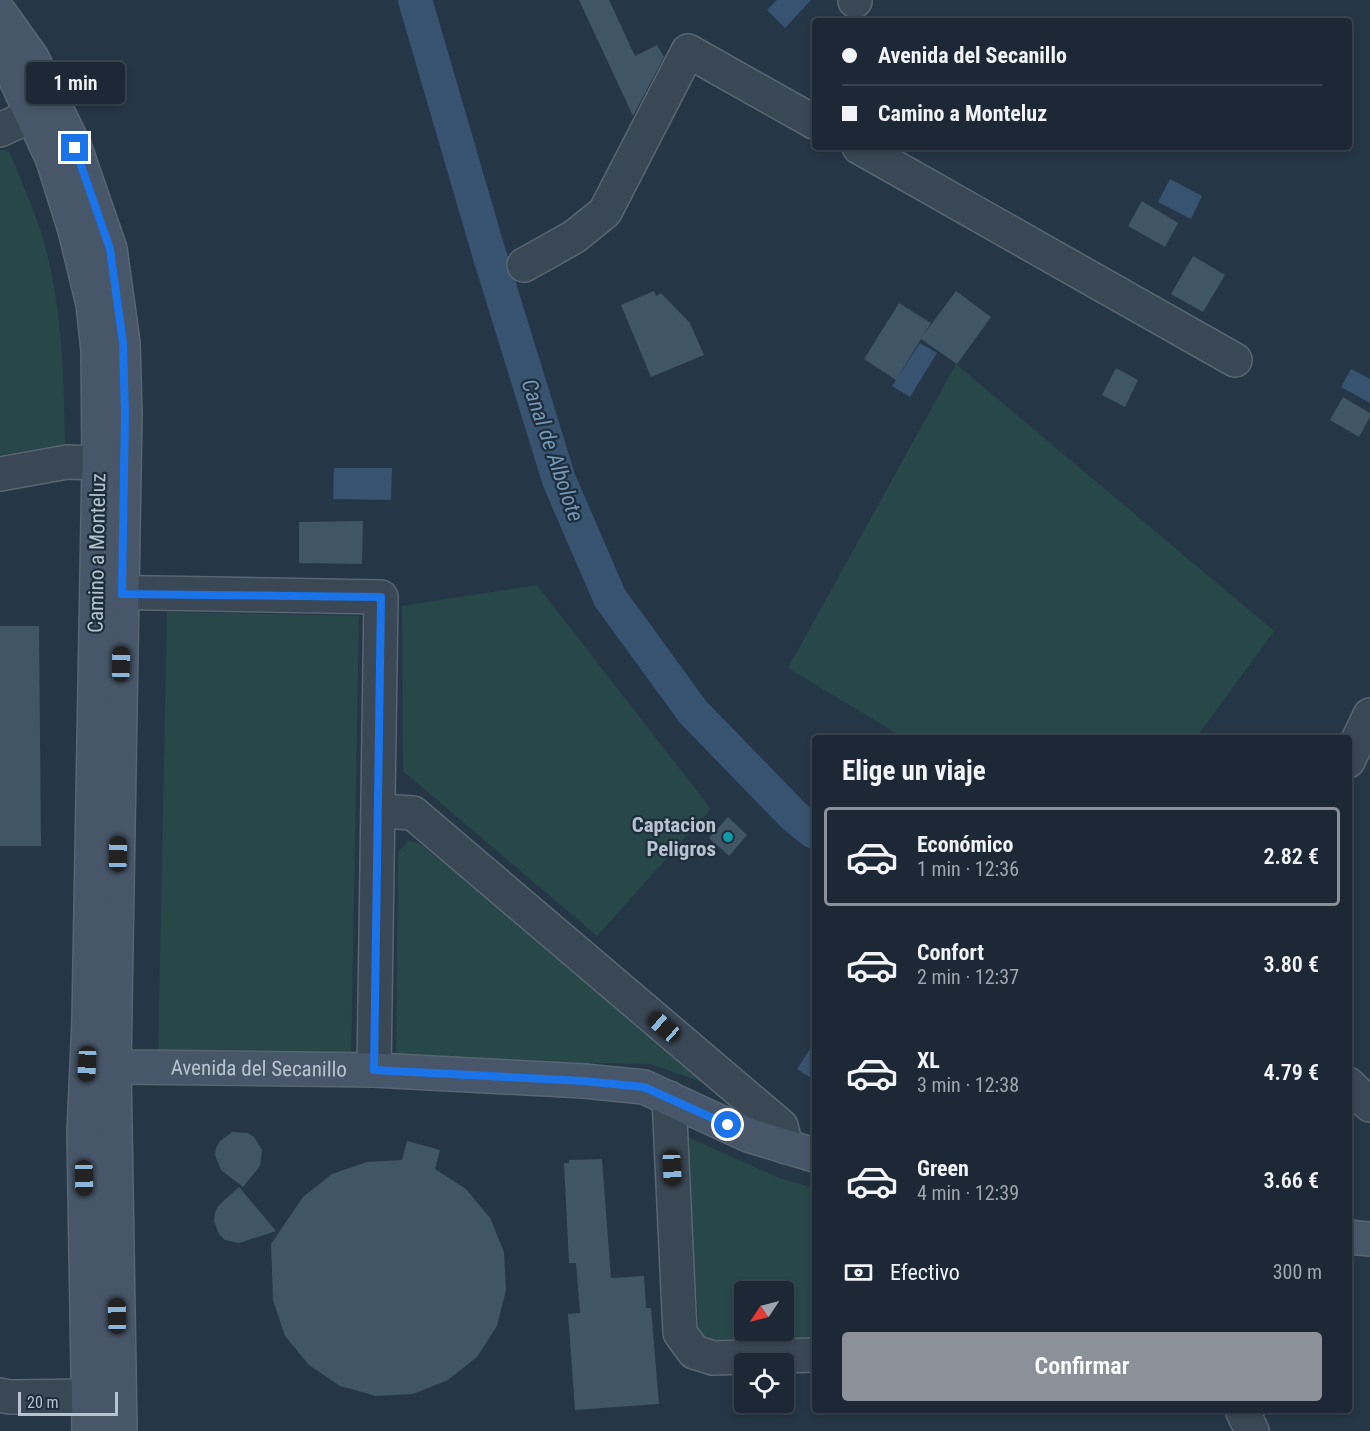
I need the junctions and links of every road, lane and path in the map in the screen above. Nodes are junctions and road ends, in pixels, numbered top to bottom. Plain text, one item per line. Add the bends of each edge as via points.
1 (0, 13) edge
2 (0, 53) edge
3 (43, 109) junction
4 (812, 121) edge
5 (0, 130) edge
6 (864, 150) edge
7 (524, 265) dead end
8 (1235, 360) dead end
9 (99, 463) junction
10 (0, 474) edge
11 (109, 593) junction
12 (1370, 715) edge
13 (1352, 753) edge
14 (379, 811) junction
15 (101, 1065) junction
16 (374, 1070) junction
17 (1352, 1088) edge
18 (669, 1098) junction
19 (1370, 1105) edge
20 (800, 1151) edge
21 (1352, 1237) edge
22 (1370, 1239) edge
23 (812, 1355) edge
24 (0, 1395) edge
25 (88, 1396) junction
26 (1243, 1413) edge
27 (89, 1431) edge
28 (120, 1431) edge
29 (1252, 1431) edge

1 - 3 street, Camino a Monteluz via 32,58
2 - 3 street, Camino a Monteluz
3 - 5 street
3 - 9 street, Camino a Monteluz via 93,304 98,350
3 - 11 street, Camino a Monteluz via 75,148 110,249 123,343 125,414
4 - 7 street via 688,51 605,212 574,237
6 - 8 street
9 - 10 street via 67,462
9 - 11 street, Camino a Monteluz
11 - 14 street via 381,597
11 - 15 street, Camino a Monteluz
12 - 13 street
14 - 16 street
14 - 20 street via 413,813 781,1126
15 - 16 street, Avenida del Secanillo
15 - 25 street, Camino a Monteluz via 84,1132
15 - 28 street, Camino a Monteluz
16 - 18 street, Avenida del Secanillo via 584,1081 644,1087
17 - 19 street
18 - 20 street, Avenida del Secanillo via 748,1135
18 - 23 street via 680,1333 694,1352 713,1358
21 - 22 street
24 - 25 street
25 - 27 street, Camino a Monteluz
26 - 29 street

